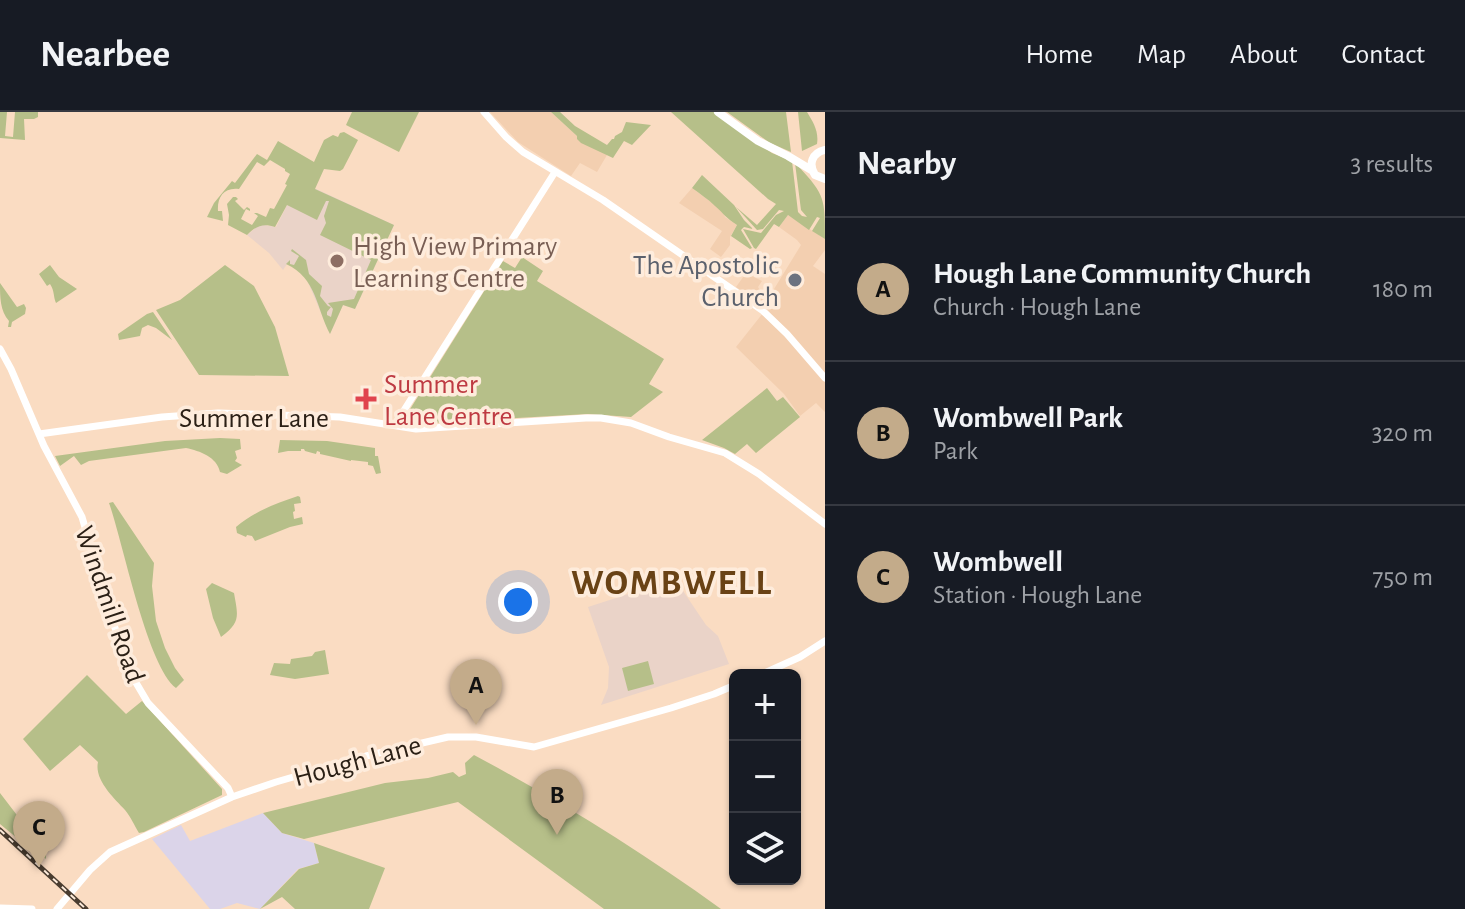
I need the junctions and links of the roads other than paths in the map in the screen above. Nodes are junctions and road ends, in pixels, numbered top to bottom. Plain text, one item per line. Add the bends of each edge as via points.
1 (484, 112) edge
2 (718, 112) edge
3 (820, 152) edge
4 (788, 156) junction
5 (813, 171) junction
6 (555, 172) junction
7 (825, 179) edge
8 (0, 349) edge
9 (825, 378) edge
10 (396, 425) junction
11 (39, 434) junction
12 (825, 524) edge
13 (825, 641) edge
14 (774, 669) edge
15 (729, 688) edge
16 (232, 797) junction
17 (60, 906) edge
18 (0, 908) edge
19 (32, 909) edge

1 - 6 street via 523,152
2 - 4 main road
3 - 4 main road
3 - 5 main road via 811,162
4 - 5 main road
5 - 7 main road
6 - 9 street via 762,310
6 - 10 street
8 - 11 street, Windmill Road
10 - 11 street, Summer Lane via 218,413
10 - 12 street, Summer Lane via 416,429 586,418 631,423 725,453
11 - 16 street, Windmill Road via 82,517 112,620 141,693
13 - 14 street
15 - 16 street, Hough Lane via 534,747 448,737 344,761
16 - 17 street, Hough Lane via 110,852
18 - 19 street

